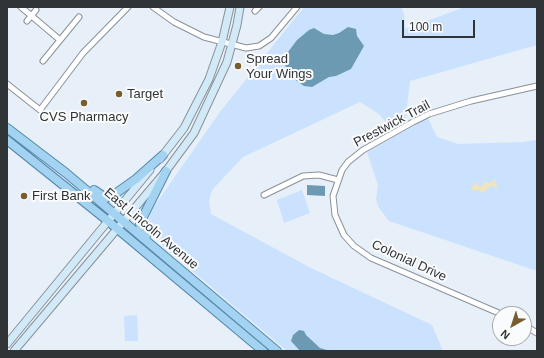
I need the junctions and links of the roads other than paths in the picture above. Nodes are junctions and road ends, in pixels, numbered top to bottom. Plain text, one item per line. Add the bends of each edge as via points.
1 (21, 7) edge
2 (128, 7) edge
3 (153, 7) edge
4 (230, 7) edge
5 (240, 7) edge
6 (298, 7) edge
7 (36, 10) dead end
8 (31, 16) junction
9 (78, 17) dead end
10 (27, 21) dead end
11 (60, 40) junction
12 (222, 42) junction
13 (232, 45) junction
14 (42, 61) dead end
15 (7, 84) edge
16 (537, 86) edge
17 (7, 128) edge
18 (7, 140) edge
19 (163, 155) junction
20 (166, 171) junction
21 (66, 173) junction
22 (338, 180) junction
23 (264, 195) dead end
24 (113, 214) junction
25 (108, 221) junction
26 (123, 222) junction
27 (117, 228) junction
28 (196, 283) junction
29 (492, 310) edge
30 (7, 344) edge
31 (14, 351) edge
32 (263, 351) edge
33 (277, 351) edge

1 - 8 street
2 - 15 street via 83,53 40,110
3 - 12 street via 204,38
4 - 12 main road
5 - 13 main road
6 - 13 street via 271,38 259,46 246,48
7 - 8 street
8 - 10 street
8 - 11 street
9 - 11 street
11 - 14 street
12 - 13 street
12 - 19 main road via 218,58 198,103 184,128
13 - 20 main road via 222,76 194,133
16 - 22 street, Prestwick Trail via 429,114 363,150 348,162
17 - 21 main road, East Lincoln Avenue
18 - 25 main road, East Lincoln Avenue
19 - 21 main road via 136,179 108,198 101,196 73,174
19 - 24 main road
20 - 26 main road
20 - 28 main road via 140,223 140,229 190,272
21 - 24 main road, East Lincoln Avenue
22 - 23 street via 318,175 303,176
22 - 29 street, Colonial Drive via 333,196 335,216 344,235 354,246 371,258
24 - 25 main road
24 - 26 main road, East Lincoln Avenue
25 - 27 main road, East Lincoln Avenue
25 - 30 main road
26 - 27 main road
26 - 28 main road, East Lincoln Avenue
27 - 31 main road
27 - 32 main road, East Lincoln Avenue
28 - 33 main road, East Lincoln Avenue

